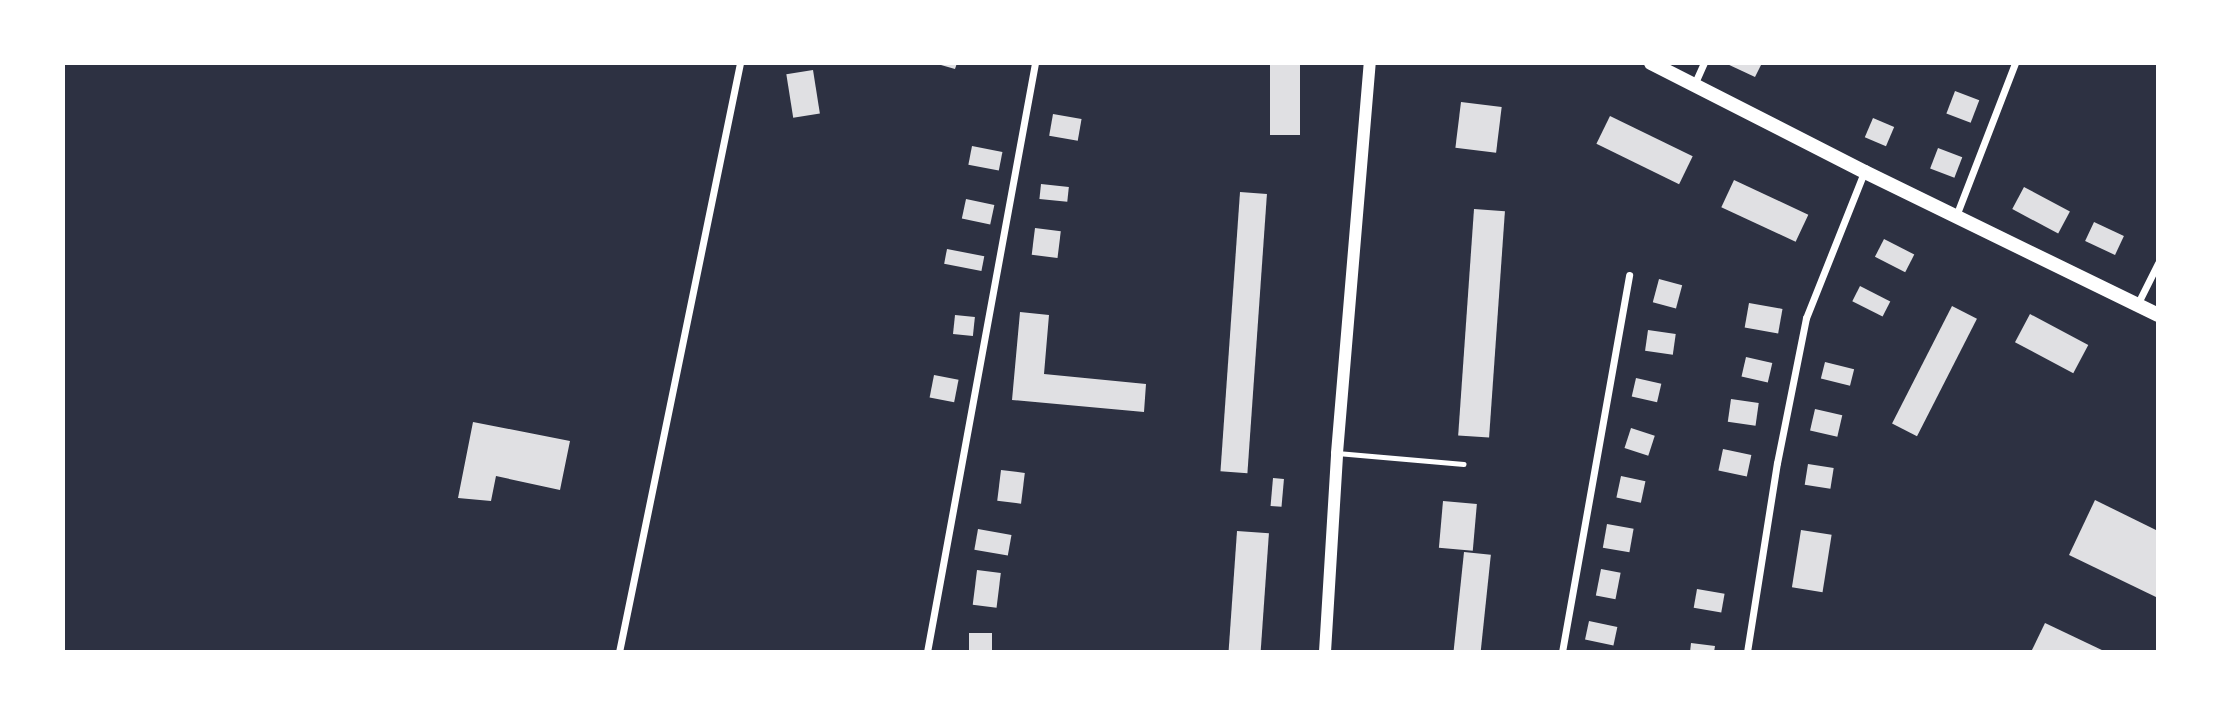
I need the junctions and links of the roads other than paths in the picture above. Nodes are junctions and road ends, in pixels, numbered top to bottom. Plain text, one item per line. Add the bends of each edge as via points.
1 (740, 63) edge
2 (1035, 63) edge
3 (1370, 63) edge
4 (1651, 63) edge
5 (1704, 63) edge
6 (2015, 63) edge
7 (1693, 85) junction
8 (1864, 172) junction
9 (1956, 216) junction
10 (2158, 263) edge
11 (1629, 275) dead end
12 (2137, 305) junction
13 (2158, 315) edge
14 (1337, 453) junction
15 (1464, 464) dead end
16 (619, 652) edge
17 (927, 652) edge
18 (1325, 652) edge
19 (1562, 652) edge
20 (1748, 652) edge

1 - 16 street
2 - 17 street
3 - 14 street
4 - 7 main road
5 - 7 street
6 - 9 street
7 - 8 main road
8 - 9 main road
8 - 20 street via 1806,318 1777,463
9 - 12 main road
10 - 12 street
11 - 19 street
12 - 13 main road
14 - 15 lane
14 - 18 street

